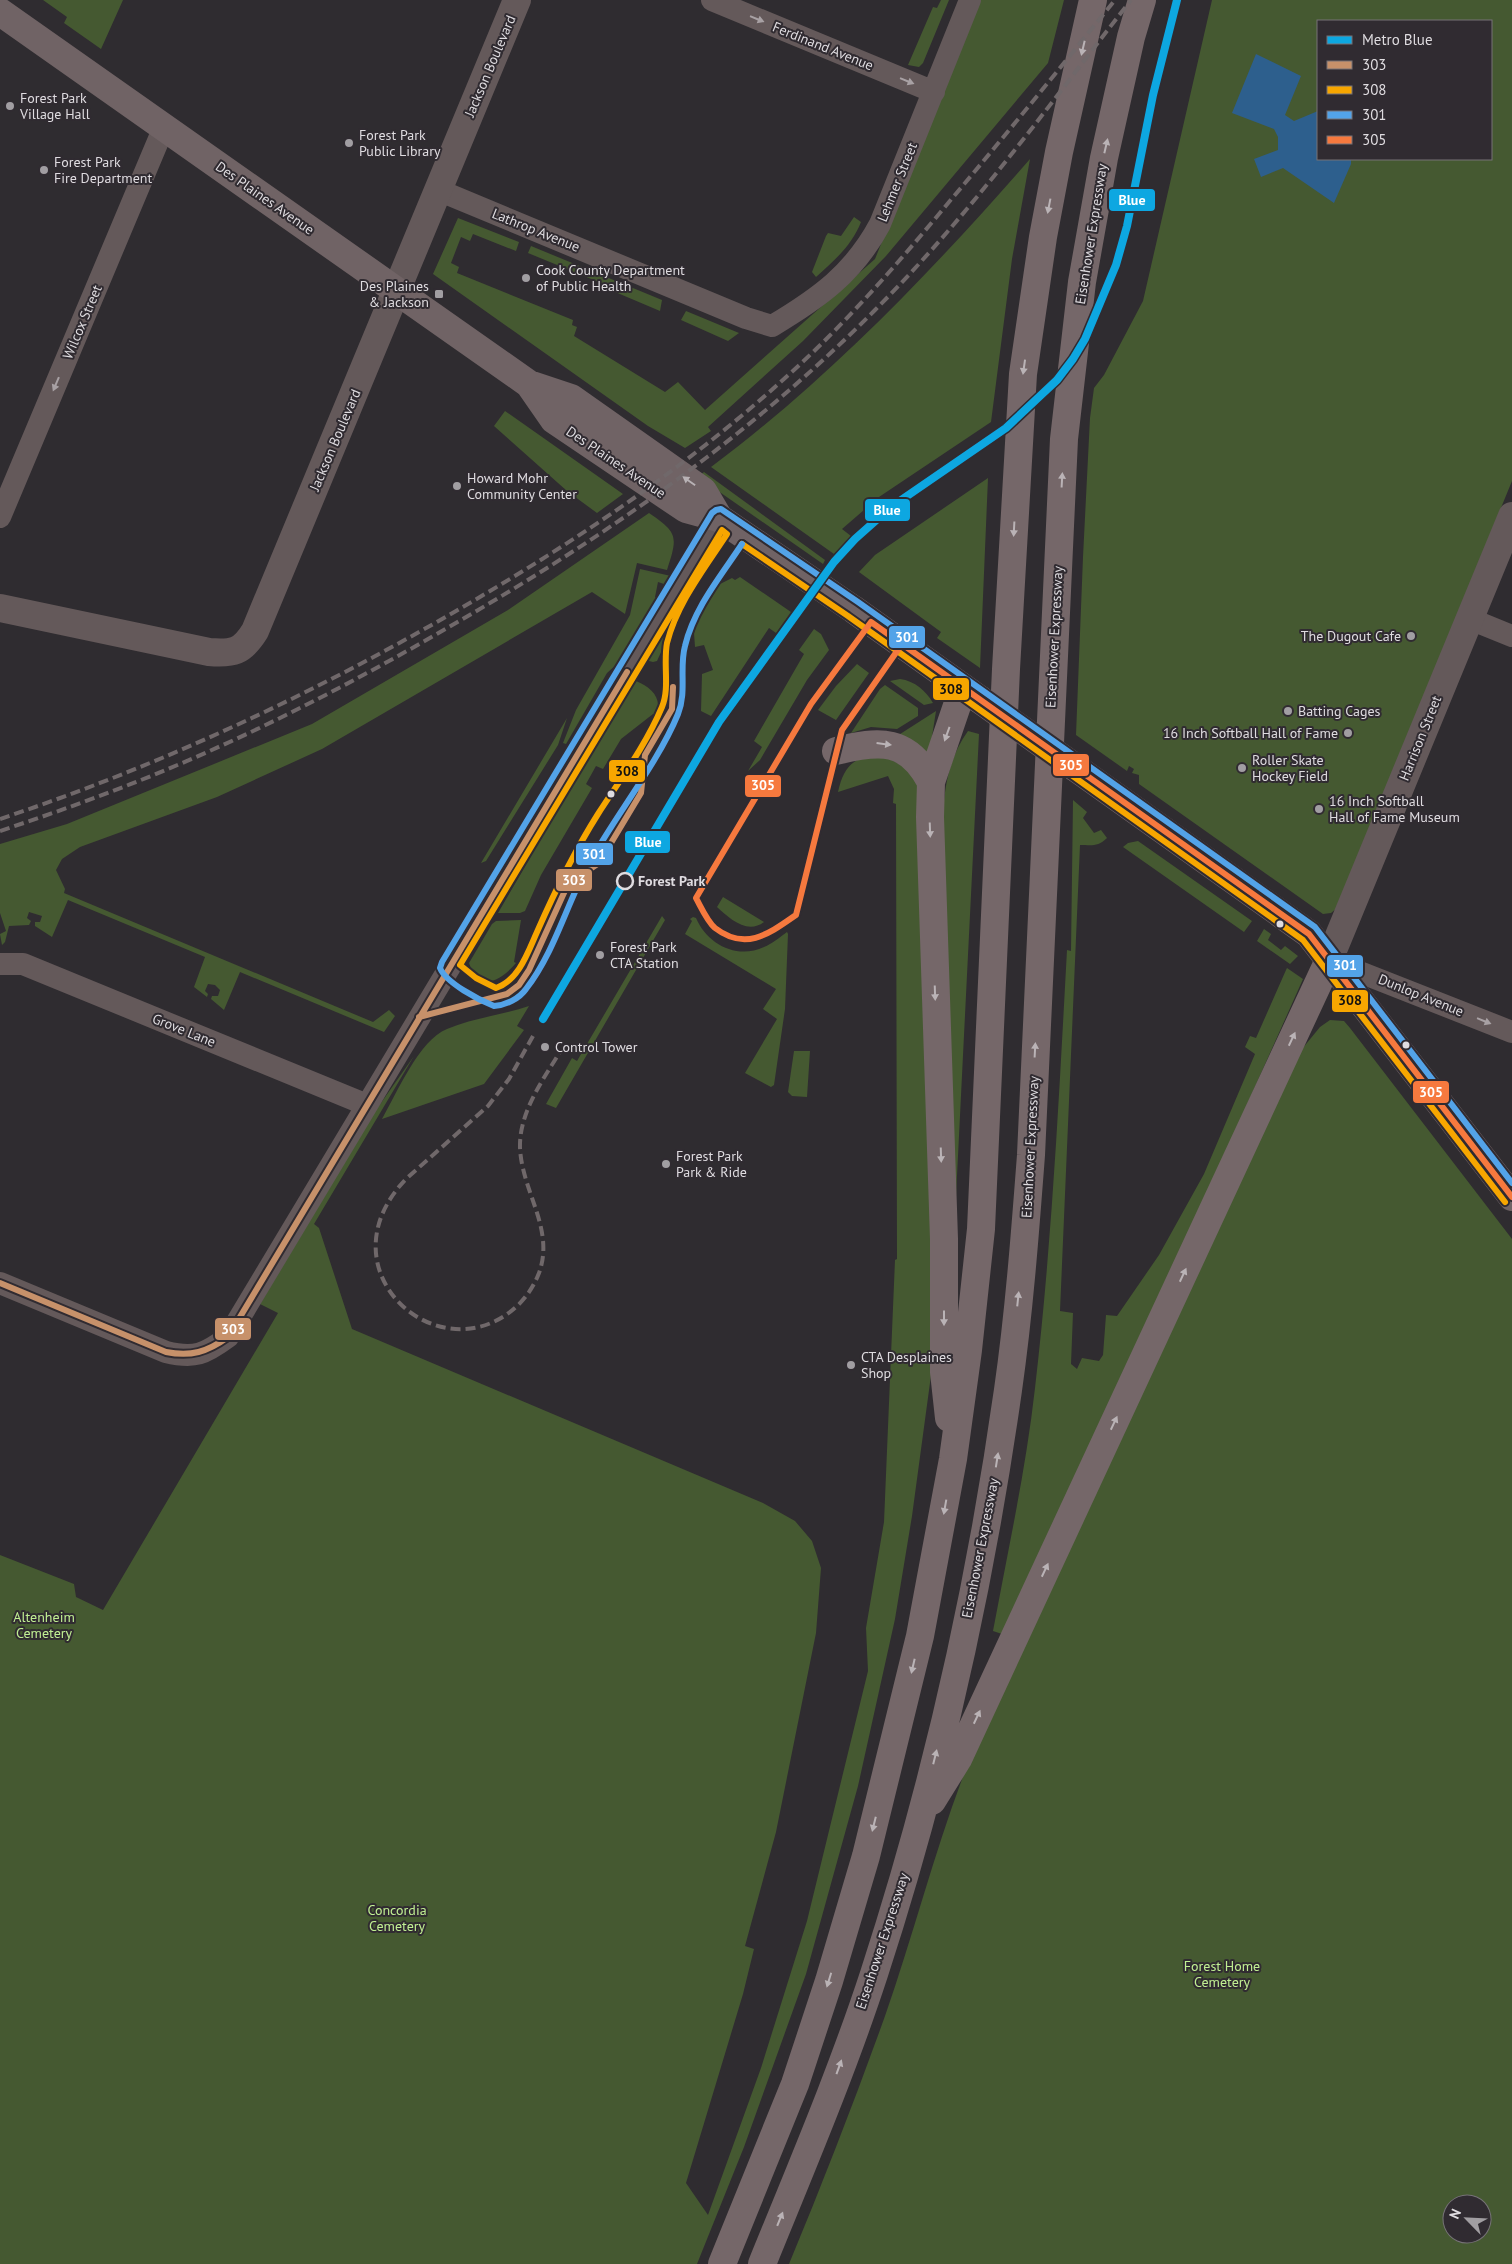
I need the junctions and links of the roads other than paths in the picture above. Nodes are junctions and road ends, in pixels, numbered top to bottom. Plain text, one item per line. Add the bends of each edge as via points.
1 (517, 0) edge
2 (712, 0) edge
3 (970, 0) edge
4 (1093, 0) edge
5 (1142, 0) edge
6 (0, 12) edge
7 (934, 92) junction
8 (164, 127) junction
9 (438, 190) junction
10 (396, 292) junction
11 (772, 326) joint
12 (1512, 516) edge
13 (0, 517) edge
14 (719, 518) junction
15 (0, 608) edge
16 (1470, 619) junction
17 (1512, 636) edge
18 (971, 694) junction
19 (836, 751) dead end
20 (931, 782) junction
21 (1329, 960) junction
22 (0, 964) edge
23 (1512, 1032) edge
24 (367, 1105) junction
25 (1512, 1197) edge
26 (0, 1283) edge
27 (953, 1459) junction
28 (919, 1821) junction
29 (722, 2264) edge
30 (762, 2264) edge

1 - 9 street, Jackson Boulevard
2 -> 7 street, Ferdinand Avenue
3 - 7 street, Lehmer Street
4 -> 27 highway via 1044,227 1023,374 1006,669 981,1229
28 -> 5 highway, Eisenhower Expressway via 955,1679 982,1546 1008,1389 1030,1155 1064,439 1082,282 1104,158
6 - 8 main road, Des Plaines Avenue
7 - 11 street, Lehmer Street via 869,245 840,279
8 - 10 main road, Des Plaines Avenue
8 -> 13 street, Wilcox Street
9 - 10 street, Jackson Boulevard
9 - 11 street, Lathrop Avenue
10 - 14 main road, Des Plaines Avenue via 529,384 571,398 703,491
10 - 15 street, Jackson Boulevard via 248,643 225,653 209,652
12 - 16 street, Harrison Street
14 - 18 main road, Des Plaines Avenue
14 - 24 street
16 - 17 street
16 - 21 street, Harrison Street
18 -> 20 highway
18 - 21 main road, Des Plaines Avenue, bridge via 1309,934
19 -> 20 highway via 862,744 892,745 907,752 923,767
20 -> 27 highway via 944,1239 944,1372
21 -> 23 street, Dunlop Avenue
21 - 25 main road, Des Plaines Avenue
28 -> 21 highway via 958,1759
22 - 24 street, Grove Lane via 23,964
24 - 26 street via 228,1337 212,1349 184,1357 166,1352
27 -> 29 highway via 920,1636 866,1856 795,2084
30 -> 28 highway, Eisenhower Expressway via 820,2120 873,1975

